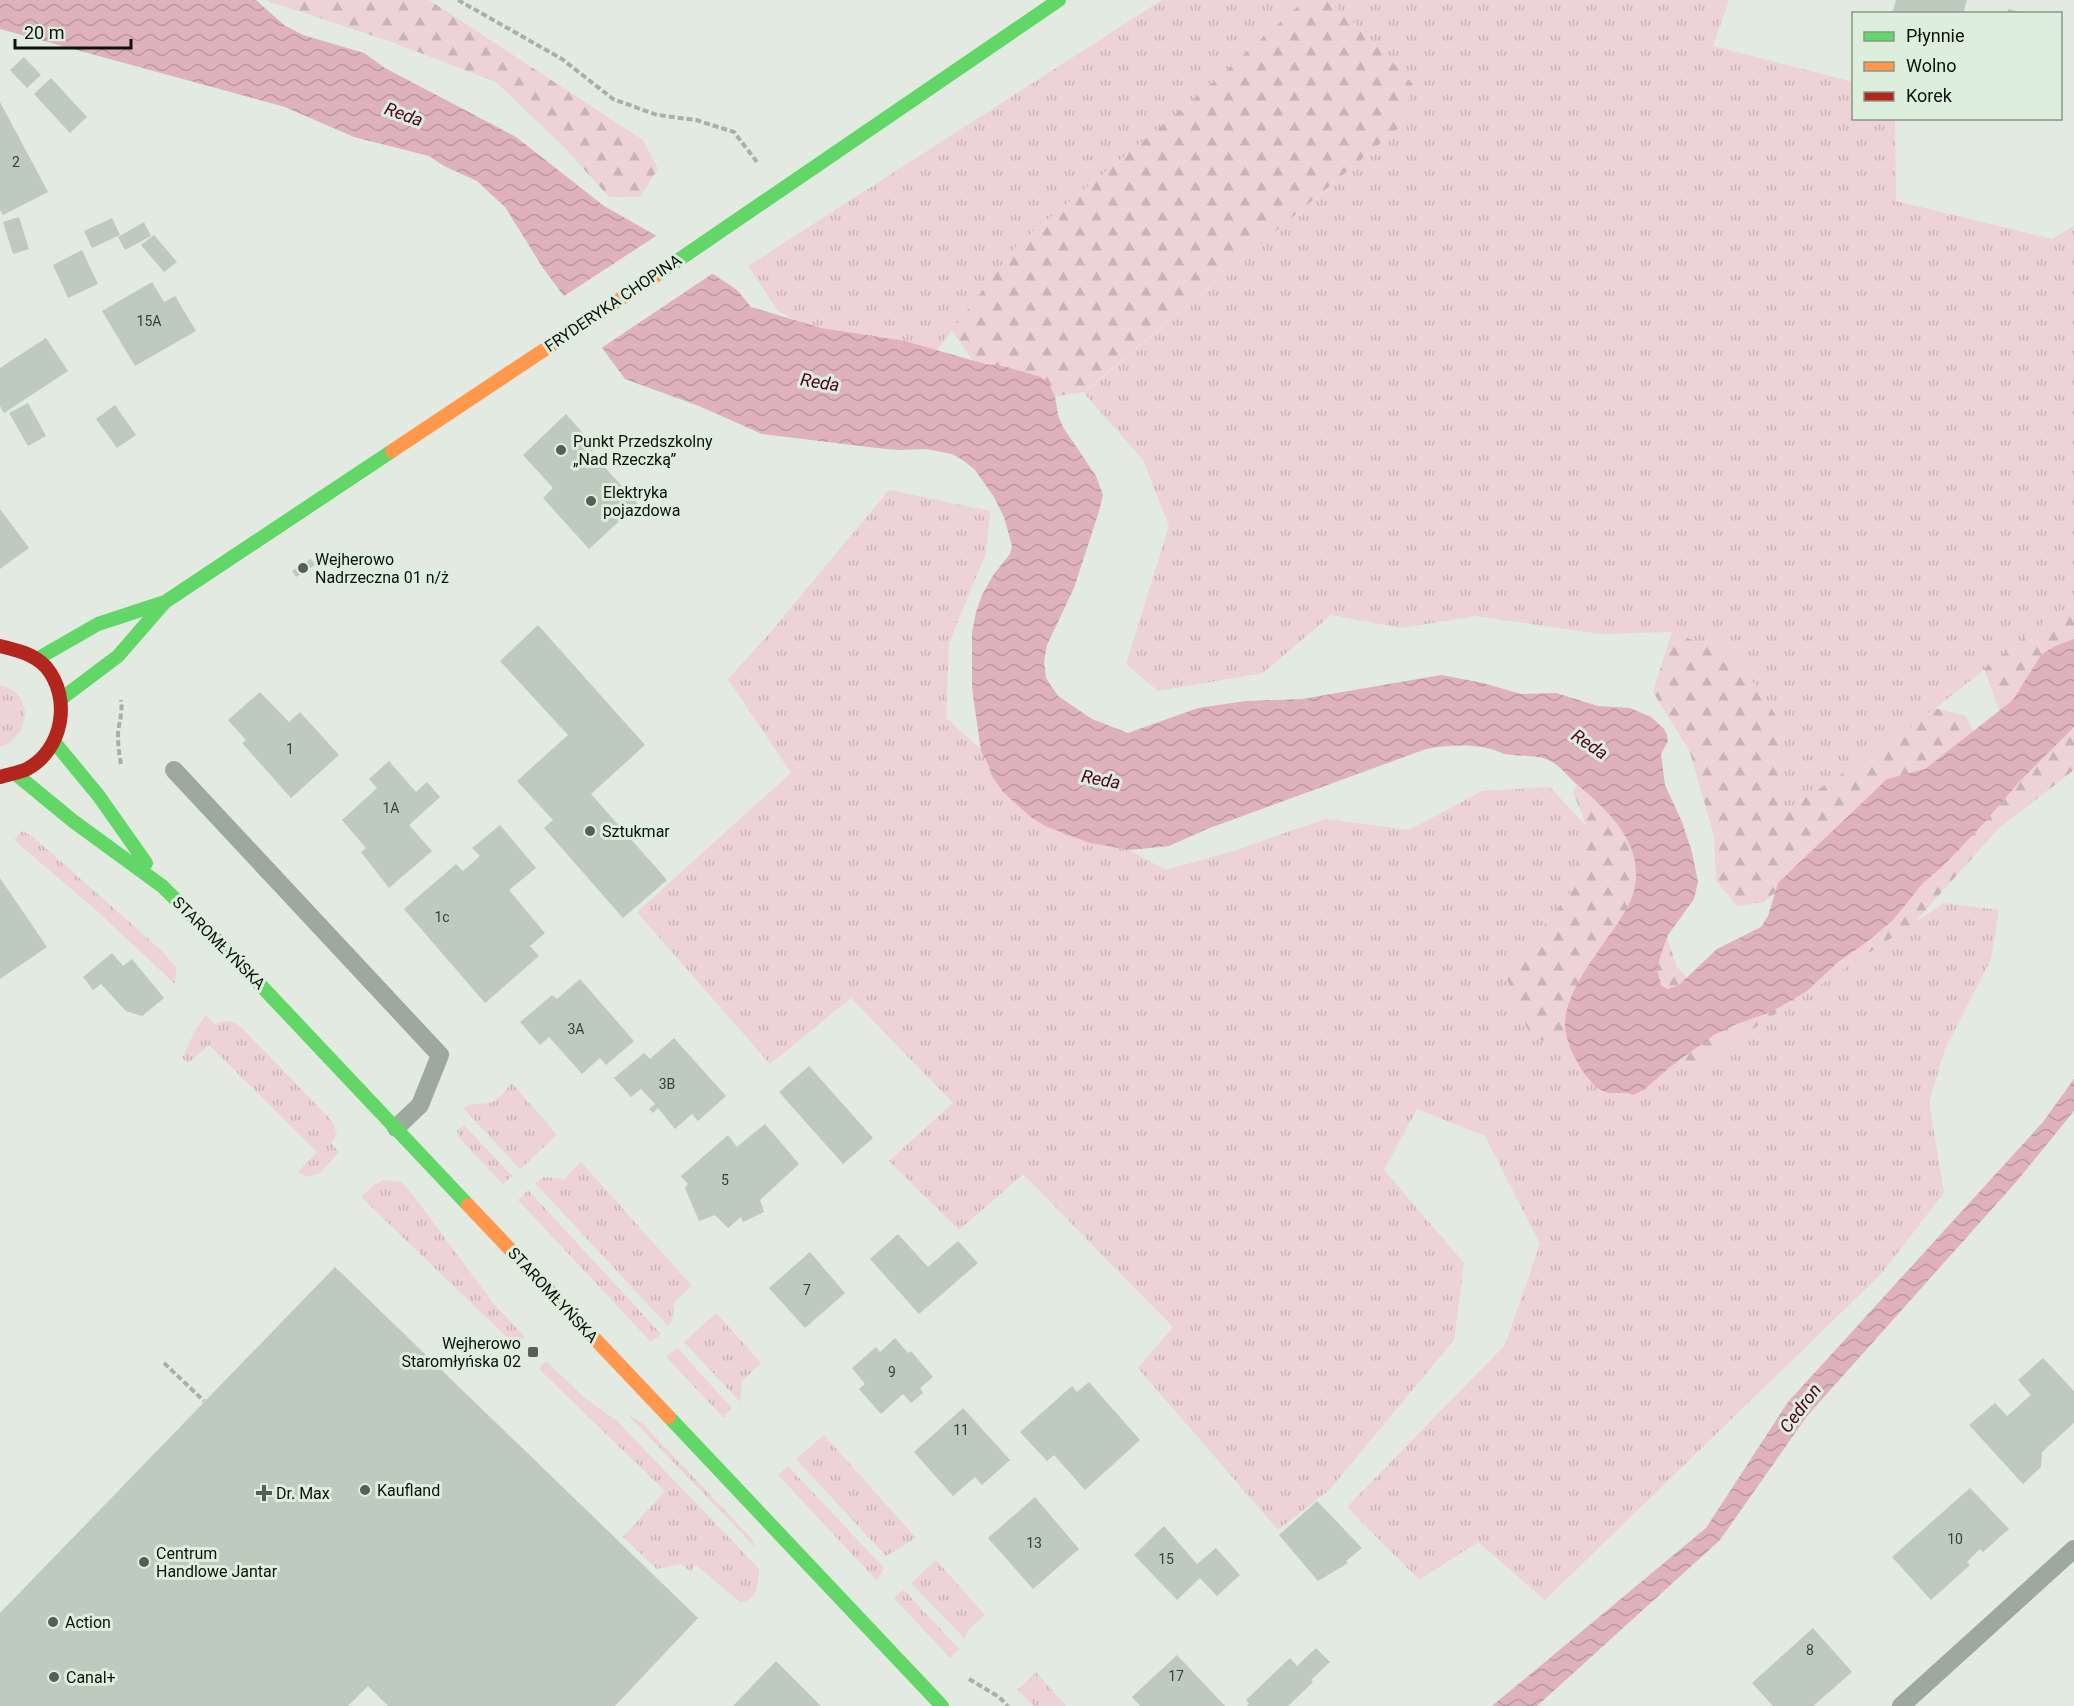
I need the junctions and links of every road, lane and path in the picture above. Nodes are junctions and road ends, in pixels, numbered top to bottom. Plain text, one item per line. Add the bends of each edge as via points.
1 (458, 0) edge
2 (1059, 0) edge
3 (757, 162) dead end
4 (165, 602) junction
5 (0, 646) edge
6 (37, 659) junction
7 (101, 669) junction
8 (61, 699) junction
9 (55, 743) junction
10 (121, 766) dead end
11 (174, 770) dead end
12 (17, 775) junction
13 (0, 777) edge
14 (162, 886) junction
15 (396, 1128) junction
16 (164, 1363) dead end
17 (204, 1401) dead end
18 (2074, 1549) edge
19 (942, 1706) edge
20 (1901, 1706) edge

1 - 3 path via 562,59 613,99 657,115 696,120 734,132
2 - 4 main road, FRYDERYKA CHOPINA via 716,235
4 - 6 main road, FRYDERYKA CHOPINA via 98,624
4 - 7 main road, FRYDERYKA CHOPINA via 118,656
5 - 6 main road via 13,647
6 - 8 main road via 53,677
7 - 8 main road, FRYDERYKA CHOPINA
7 - 10 path via 121,697
8 - 9 main road via 62,722
9 - 12 main road via 39,763
9 - 14 main road, STAROMŁYŃSKA via 98,795
11 - 15 lane via 440,1055 420,1105
12 - 13 main road
12 - 14 main road, STAROMŁYŃSKA
14 - 15 main road, STAROMŁYŃSKA
15 - 19 main road, STAROMŁYŃSKA
16 - 17 path
18 - 20 lane

